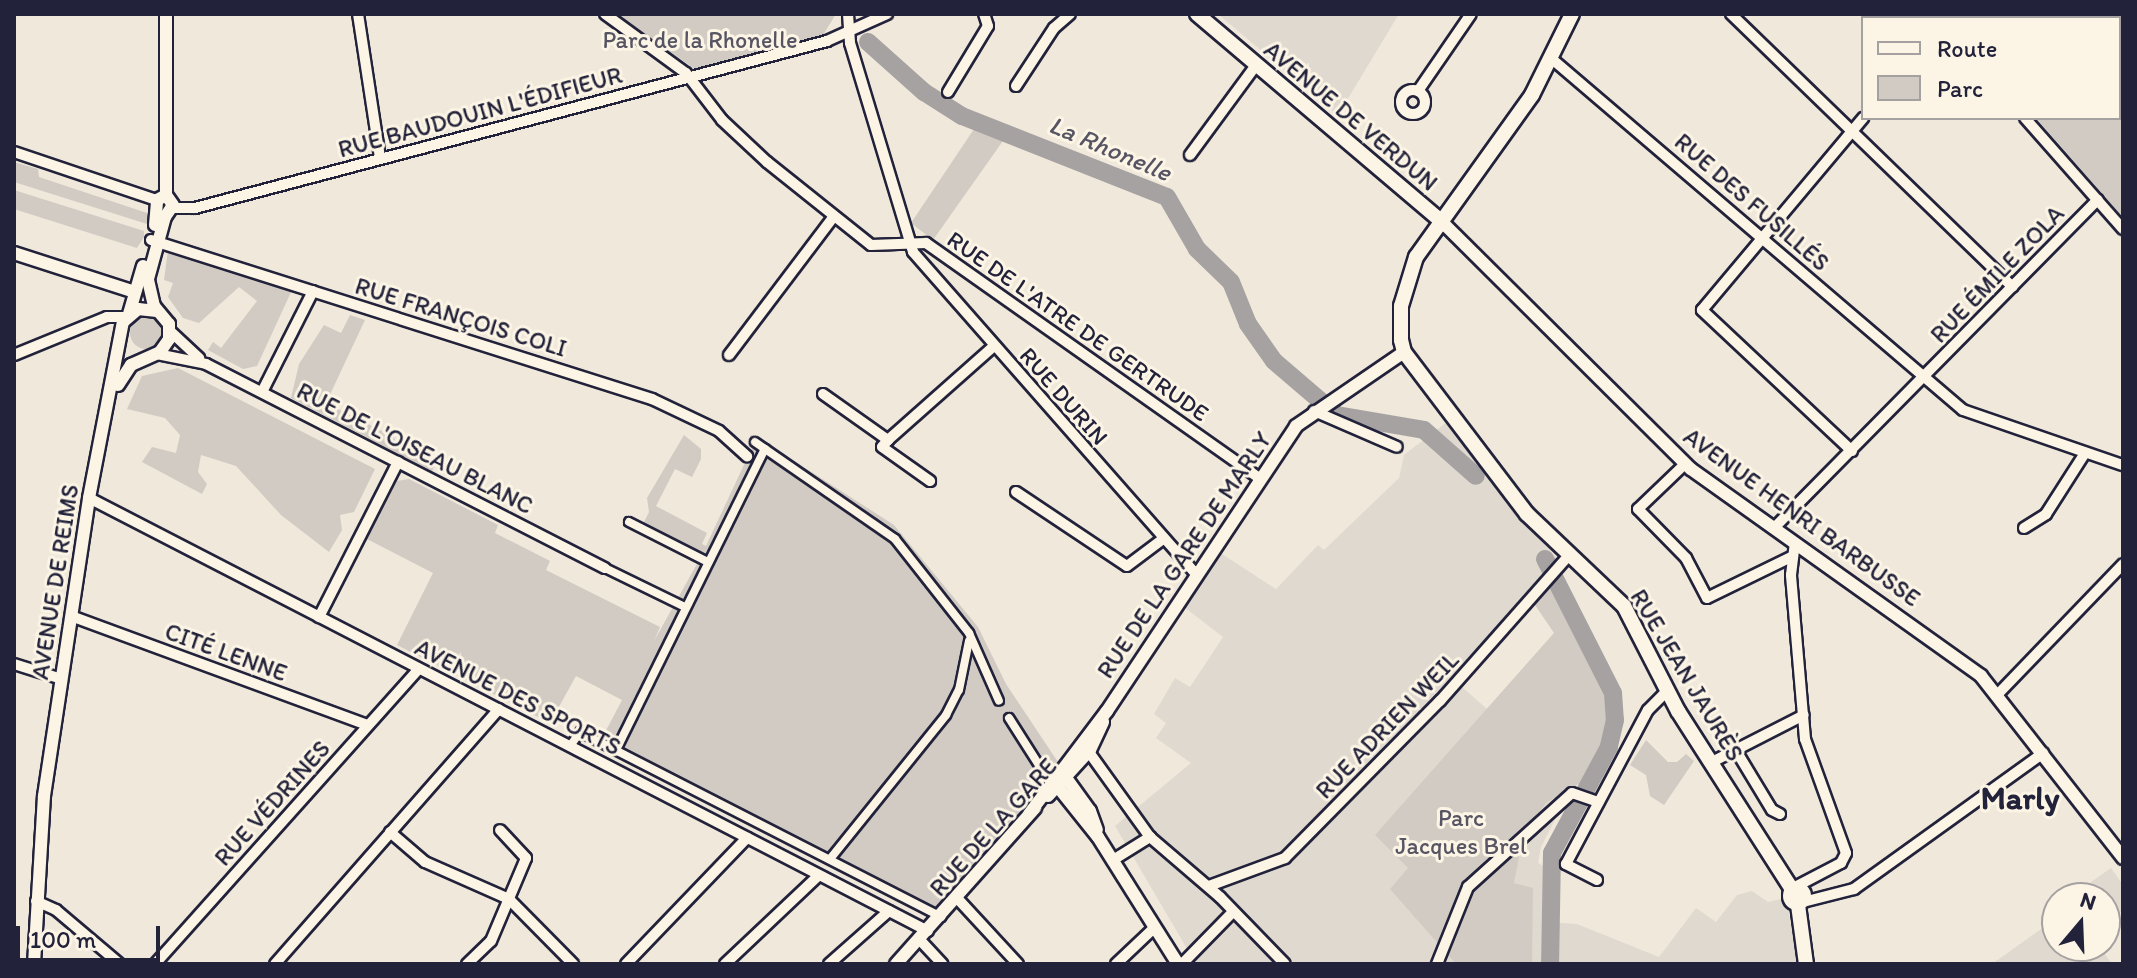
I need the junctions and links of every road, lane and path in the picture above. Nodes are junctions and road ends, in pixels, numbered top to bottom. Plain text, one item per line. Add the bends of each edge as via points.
1 (166, 14) edge
2 (358, 14) edge
3 (605, 14) edge
4 (848, 14) edge
5 (887, 14) edge
6 (984, 14) edge
7 (1070, 14) edge
8 (1197, 14) edge
9 (1471, 14) edge
10 (1572, 14) edge
11 (1731, 14) edge
12 (848, 33) junction
13 (1552, 59) junction
14 (1256, 65) junction
15 (691, 77) junction
16 (1016, 86) dead end
17 (1418, 91) dead end
18 (948, 92) dead end
19 (1861, 120) edge
20 (2027, 120) edge
21 (1852, 131) junction
22 (14, 152) edge
23 (1190, 155) dead end
24 (380, 158) junction
25 (2098, 200) junction
26 (164, 205) junction
27 (834, 216) junction
28 (1441, 221) junction
29 (2123, 229) edge
30 (1762, 237) junction
31 (907, 240) junction
32 (154, 241) junction
33 (14, 253) edge
34 (2013, 287) junction
35 (313, 291) junction
36 (135, 292) junction
37 (157, 311) junction
38 (124, 323) junction
39 (170, 331) junction
40 (994, 346) junction
41 (1404, 352) junction
42 (14, 355) edge
43 (151, 355) junction
44 (729, 355) dead end
45 (206, 364) junction
46 (1925, 377) junction
47 (262, 392) junction
48 (823, 394) dead end
49 (111, 398) junction
50 (1316, 410) junction
51 (888, 440) junction
52 (755, 442) dead end
53 (1397, 447) dead end
54 (765, 449) junction
55 (1852, 451) junction
56 (2085, 453) junction
57 (747, 456) joint
58 (398, 462) junction
59 (758, 464) junction
60 (1685, 464) junction
61 (2123, 465) edge
62 (1260, 479) junction
63 (930, 481) dead end
64 (1016, 492) dead end
65 (89, 498) junction
66 (629, 522) dead end
67 (1774, 528) junction
68 (2024, 528) dead end
69 (1163, 539) junction
70 (1795, 544) junction
71 (1569, 555) junction
72 (1791, 557) junction
73 (708, 562) junction
74 (2123, 564) edge
75 (605, 568) joint
76 (1197, 575) junction
77 (685, 607) junction
78 (71, 616) junction
79 (319, 617) junction
80 (969, 633) junction
81 (14, 664) edge
82 (419, 669) junction
83 (62, 679) junction
84 (1667, 691) junction
85 (1998, 694) junction
86 (999, 701) dead end
87 (499, 709) junction
88 (1107, 711) joint
89 (1804, 715) junction
90 (1009, 718) dead end
91 (367, 725) junction
92 (570, 746) junction
93 (1086, 747) junction
94 (1735, 749) junction
95 (616, 750) junction
96 (2043, 753) junction
97 (1712, 762) junction
98 (1059, 781) junction
99 (1594, 801) junction
100 (1780, 814) dead end
101 (500, 830) dead end
102 (390, 832) junction
103 (1150, 837) junction
104 (747, 838) junction
105 (2123, 858) edge
106 (830, 859) junction
107 (1113, 860) junction
108 (819, 875) junction
109 (1597, 880) dead end
110 (1209, 886) junction
111 (1793, 887) junction
112 (957, 898) junction
113 (509, 899) junction
114 (36, 901) junction
115 (1800, 904) junction
116 (889, 911) junction
117 (1233, 912) junction
118 (941, 917) junction
119 (1155, 927) junction
120 (924, 936) junction
121 (34, 964) edge
122 (120, 964) edge
123 (155, 964) edge
124 (275, 964) edge
125 (467, 964) edge
126 (573, 964) edge
127 (626, 964) edge
128 (725, 964) edge
129 (829, 964) edge
130 (896, 964) edge
131 (942, 964) edge
132 (1018, 964) edge
133 (1116, 964) edge
134 (1180, 964) edge
135 (1285, 964) edge
136 (1437, 964) edge
137 (1806, 964) edge

1 - 26 street, AVENUE DE REIMS
2 - 24 street
3 - 15 street, RUE DE L'ATRE DE GERTRUDE
4 - 12 street
5 - 12 street, RUE BAUDOUIN L'ÉDIFIEUR
6 - 18 street via 988,26
7 - 16 street via 1054,28
8 - 14 main road, AVENUE DE VERDUN
9 - 17 street
10 - 13 main road
11 - 21 street
12 - 15 street, RUE BAUDOUIN L'ÉDIFIEUR
12 - 31 street
13 - 28 main road
13 - 30 street, RUE DES FUSILLÉS
14 - 23 street
14 - 28 main road, AVENUE DE VERDUN
15 - 24 street, RUE BAUDOUIN L'ÉDIFIEUR
15 - 27 street, RUE DE L'ATRE DE GERTRUDE via 727,125
19 - 21 street
20 - 25 street
21 - 30 street
21 - 34 street
22 - 26 street
24 - 26 street, RUE BAUDOUIN L'ÉDIFIEUR via 195,208
25 - 29 street
25 - 34 street, RUE ÉMILE ZOLA
26 - 32 street, AVENUE DE REIMS
27 - 31 street, RUE DE L'ATRE DE GERTRUDE via 874,246
27 - 44 street
28 - 41 main road via 1420,250 1406,283 1400,322
28 - 60 street, AVENUE HENRI BARBUSSE
30 - 46 street, RUE DES FUSILLÉS
30 - 55 street via 1703,305 1707,317
31 - 40 street, RUE DURIN
31 - 62 street, RUE DE L'ATRE DE GERTRUDE via 926,243
32 - 35 street, RUE FRANÇOIS COLI
32 - 36 street, AVENUE DE REIMS
32 - 37 street, AVENUE DE REIMS via 148,276
33 - 36 street
34 - 46 street, RUE ÉMILE ZOLA
35 - 47 street
35 - 57 street, RUE FRANÇOIS COLI via 652,399 719,431
36 - 38 street, AVENUE DE REIMS
37 - 38 street via 141,308
37 - 39 street, AVENUE DE REIMS
38 - 42 street
38 - 43 street via 133,353
38 - 49 street, AVENUE DE REIMS
39 - 43 street, AVENUE DE REIMS via 167,345
39 - 45 street, RUE DE L'OISEAU BLANC
40 - 51 street
40 - 69 street, RUE DURIN
41 - 50 street, RUE DE LA GARE DE MARLY
41 - 71 main road, RUE JEAN JAURÈS via 1527,514
43 - 45 street, RUE DE L'OISEAU BLANC
43 - 49 street, AVENUE DE REIMS via 128,367
45 - 47 street, RUE DE L'OISEAU BLANC
46 - 55 street, RUE ÉMILE ZOLA
46 - 56 street, RUE DES FUSILLÉS via 1968,413
47 - 58 street, RUE DE L'OISEAU BLANC
48 - 51 street
49 - 65 street, AVENUE DE REIMS
50 - 53 street
50 - 62 street, RUE DE LA GARE DE MARLY via 1296,426
51 - 63 street via 882,447
52 - 54 street
54 - 59 street
54 - 80 street via 888,531
55 - 67 street, RUE ÉMILE ZOLA
56 - 61 street, RUE DES FUSILLÉS
56 - 68 street via 2046,514
57 - 59 street
58 - 75 street, RUE DE L'OISEAU BLANC
58 - 79 street
59 - 73 street
60 - 67 street, AVENUE HENRI BARBUSSE
60 - 72 street via 1638,509 1686,558 1707,598
62 - 76 street, RUE DE LA GARE DE MARLY
64 - 69 street via 1127,566
65 - 78 street, AVENUE DE REIMS
65 - 79 street, AVENUE DES SPORTS
66 - 73 street
67 - 70 street, AVENUE HENRI BARBUSSE
69 - 76 street, RUE DURIN
70 - 72 street
70 - 85 street, AVENUE HENRI BARBUSSE via 1965,662
71 - 84 main road, RUE JEAN JAURÈS via 1624,606
71 - 110 street, RUE ADRIEN WEIL via 1440,701 1285,858
72 - 89 street
73 - 77 street
74 - 85 street
75 - 77 street
76 - 88 street, RUE DE LA GARE DE MARLY
77 - 95 street
78 - 83 street, AVENUE DE REIMS
78 - 91 street, CITÉ LENNE
79 - 82 street, AVENUE DES SPORTS
80 - 86 street
80 - 106 street via 959,690 946,715
81 - 83 street
82 - 87 street, AVENUE DES SPORTS
82 - 91 street, RUE VÉDRINES
83 - 114 street, AVENUE DE REIMS via 43,806
84 - 97 main road, RUE JEAN JAURÈS
84 - 99 street via 1648,710
85 - 96 street, AVENUE HENRI BARBUSSE
87 - 92 street, AVENUE DES SPORTS
87 - 102 street
88 - 93 street, RUE DE LA GARE
89 - 94 street
89 - 111 street via 1807,743 1846,853 1841,863
90 - 98 street
91 - 123 street, RUE VÉDRINES
92 - 95 street via 578,731
92 - 104 street, AVENUE DES SPORTS
93 - 98 street, RUE DE LA GARE
93 - 103 street, RUE DE LA GARE
94 - 97 street
94 - 100 street via 1772,810
95 - 106 street
96 - 105 street, AVENUE HENRI BARBUSSE
96 - 115 street via 1854,889
97 - 111 main road, RUE JEAN JAURÈS
98 - 107 street via 1090,811
98 - 112 street, RUE DE LA GARE
99 - 109 street via 1566,864
99 - 136 street via 1576,793 1465,890
101 - 113 street via 526,856
102 - 113 street via 425,862
102 - 124 street
103 - 107 street
103 - 110 street, RUE DE LA GARE
104 - 108 street, AVENUE DES SPORTS
104 - 127 street
106 - 118 street
107 - 119 street
108 - 116 street, AVENUE DES SPORTS
108 - 128 street
110 - 117 street, RUE DE LA GARE
111 - 115 main road, RUE JEAN JAURÈS
112 - 118 street, RUE DE LA GARE
112 - 132 street
113 - 125 street via 489,944
113 - 126 street
114 - 121 street, AVENUE DE REIMS
114 - 122 street via 56,910
115 - 137 main road, RUE JEAN JAURÈS
116 - 120 street, AVENUE DES SPORTS
116 - 129 street
117 - 134 street
117 - 135 street, RUE DE LA GARE
118 - 120 street, RUE DE LA GARE
119 - 133 street
119 - 134 street
120 - 130 street, RUE DE LA GARE
120 - 131 street

